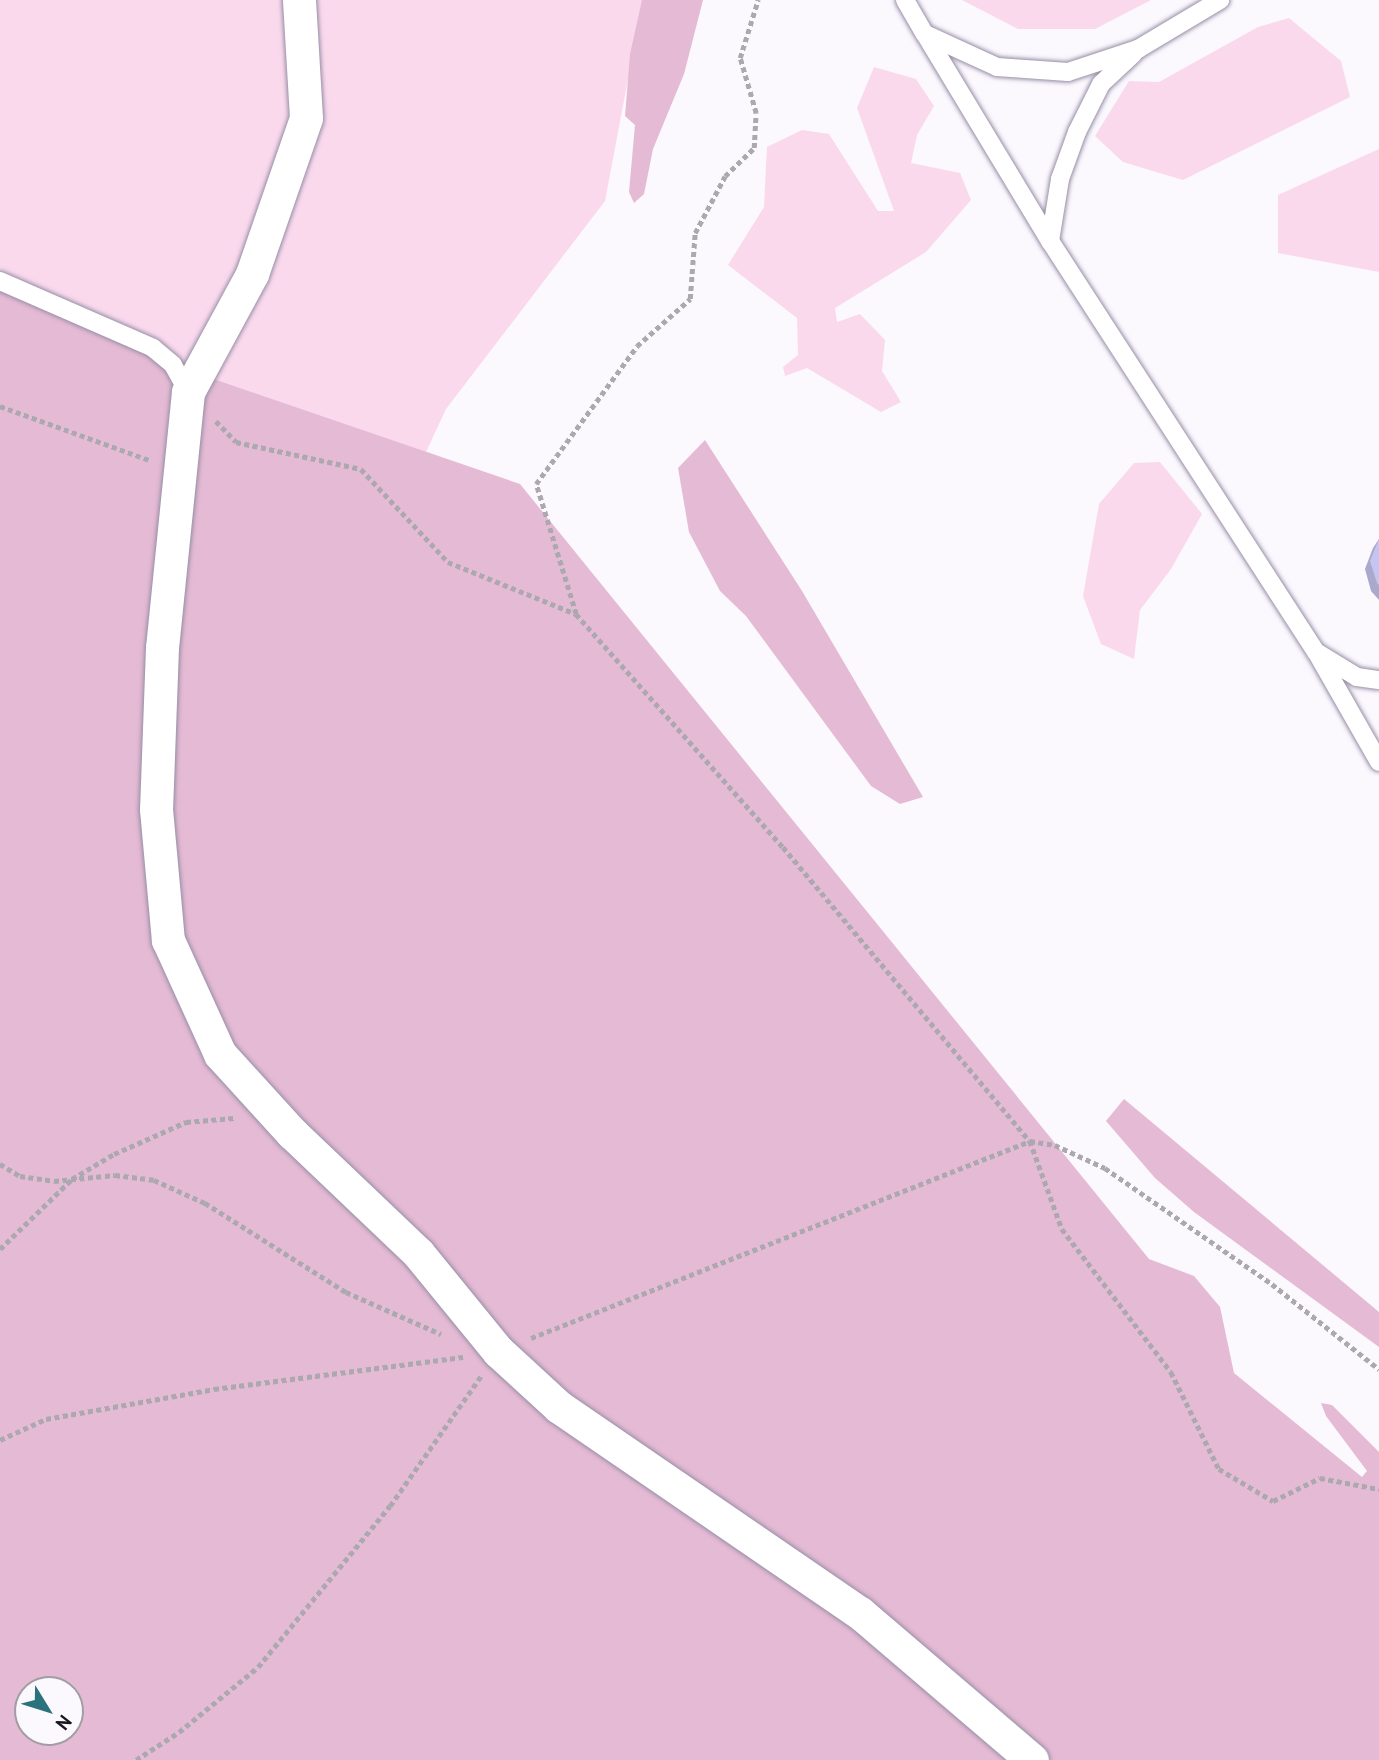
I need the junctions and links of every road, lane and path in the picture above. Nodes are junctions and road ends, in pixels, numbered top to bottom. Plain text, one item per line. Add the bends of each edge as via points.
1 (299, 0) edge
2 (758, 0) edge
3 (905, 0) edge
4 (1220, 0) edge
5 (925, 34) junction
6 (1138, 50) junction
7 (1050, 241) junction
8 (0, 281) edge
9 (188, 392) junction
10 (0, 406) edge
11 (180, 471) junction
12 (576, 614) junction
13 (1316, 652) junction
14 (1379, 680) edge
15 (1379, 762) edge
16 (238, 1118) dead end
17 (1030, 1141) junction
18 (0, 1164) edge
19 (72, 1179) junction
20 (0, 1249) edge
21 (448, 1336) dead end
22 (498, 1351) junction
23 (1379, 1369) edge
24 (0, 1440) edge
25 (1379, 1489) edge
26 (136, 1760) edge
27 (1032, 1760) edge

1 - 9 street via 306,118 253,274
2 - 12 path via 740,58 756,113 754,148 725,176 695,233 690,299 637,346 536,484
3 - 5 lane
4 - 6 lane
5 - 6 lane via 997,67 1068,72
5 - 7 lane
6 - 7 lane via 1101,84 1077,132 1060,179
7 - 13 lane
8 - 9 lane via 153,348 173,365
9 - 11 street
9 - 12 path via 236,442 362,469 448,562
10 - 11 path
11 - 22 street via 162,647 156,809 168,940 220,1054 292,1133 418,1253
12 - 17 path via 783,847
13 - 14 lane via 1356,677
13 - 15 lane
16 - 19 path via 186,1122
17 - 22 path
17 - 23 path via 1055,1145 1105,1168 1272,1284
17 - 25 path via 1062,1229 1171,1372 1219,1469 1273,1501 1320,1478
18 - 19 path via 20,1176
19 - 20 path
19 - 21 path via 116,1175 154,1180 205,1203 346,1292
22 - 24 path via 188,1394 46,1419
22 - 26 path via 390,1506 258,1667 179,1732
22 - 27 street via 559,1407 860,1613

